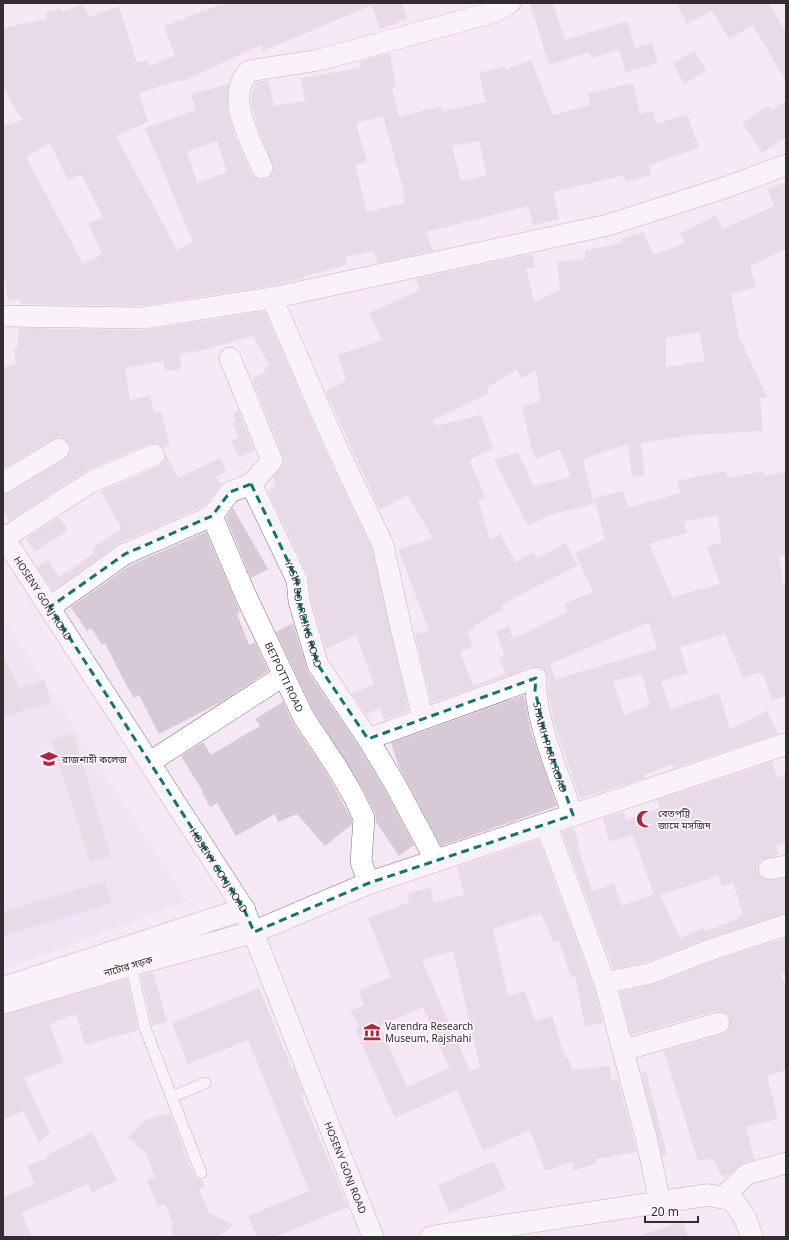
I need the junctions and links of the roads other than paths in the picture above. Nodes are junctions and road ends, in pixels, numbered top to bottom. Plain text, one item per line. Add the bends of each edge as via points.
1 (510, 3) edge
2 (786, 165) edge
3 (262, 168) dead end
4 (272, 298) junction
5 (3, 316) edge
6 (230, 358) dead end
7 (59, 449) dead end
8 (154, 455) dead end
9 (3, 483) edge
10 (251, 484) junction
11 (212, 516) junction
12 (4, 538) edge
13 (50, 607) junction
14 (283, 676) junction
15 (423, 718) junction
16 (368, 739) junction
17 (786, 744) edge
18 (150, 762) junction
19 (573, 814) junction
20 (546, 824) junction
21 (436, 861) junction
22 (369, 883) junction
23 (244, 909) junction
24 (786, 925) edge
25 (254, 932) junction
26 (131, 965) junction
27 (605, 983) junction
28 (3, 988) edge
29 (3, 1003) edge
30 (719, 1023) dead end
31 (624, 1050) junction
32 (205, 1083) dead end
33 (172, 1097) junction
34 (786, 1163) edge
35 (201, 1173) dead end
36 (722, 1198) junction
37 (660, 1202) junction
38 (373, 1237) edge
39 (431, 1237) edge
40 (752, 1237) edge

1 - 3 street via 494,12 327,58 249,71 242,78 238,93 240,112
2 - 4 street via 728,187 608,225
4 - 5 street via 143,318
4 - 15 street via 336,446 383,545
6 - 10 street via 272,462
7 - 9 street
8 - 12 street via 92,482
10 - 11 street via 230,492
10 - 16 street, YASIR BOARDING ROAD via 297,580 299,601 318,665
11 - 13 street via 125,554
11 - 14 street, BETPOTTI ROAD via 232,567
12 - 13 street, HOSENY GONJ ROAD
13 - 18 street, HOSENY GONJ ROAD
14 - 18 street
14 - 22 street, BETPOTTI ROAD via 304,718 336,766 364,818 361,862
15 - 16 street
15 - 19 street, SHAIKH PARA ROAD via 536,678 535,690 545,735
16 - 21 street, YASIR BOARDING ROAD
17 - 19 main road, নাটোর সড়ক
18 - 23 street, HOSENY GONJ ROAD
19 - 20 main road, নাটোর সড়ক
20 - 21 main road, নাটোর সড়ক
20 - 27 street
21 - 22 main road, নাটোর সড়ক
22 - 25 main road, নাটোর সড়ক
23 - 25 street, HOSENY GONJ ROAD
23 - 28 main road
24 - 27 street via 651,973
25 - 26 main road, নাটোর সড়ক
25 - 38 street, HOSENY GONJ ROAD
26 - 29 main road, নাটোর সড়ক
26 - 33 lane via 145,1028
27 - 31 street
30 - 31 street
31 - 37 street
32 - 33 lane
33 - 35 lane
34 - 36 street via 747,1174
36 - 37 main road via 707,1195
36 - 40 main road via 732,1199 745,1218
37 - 39 main road

